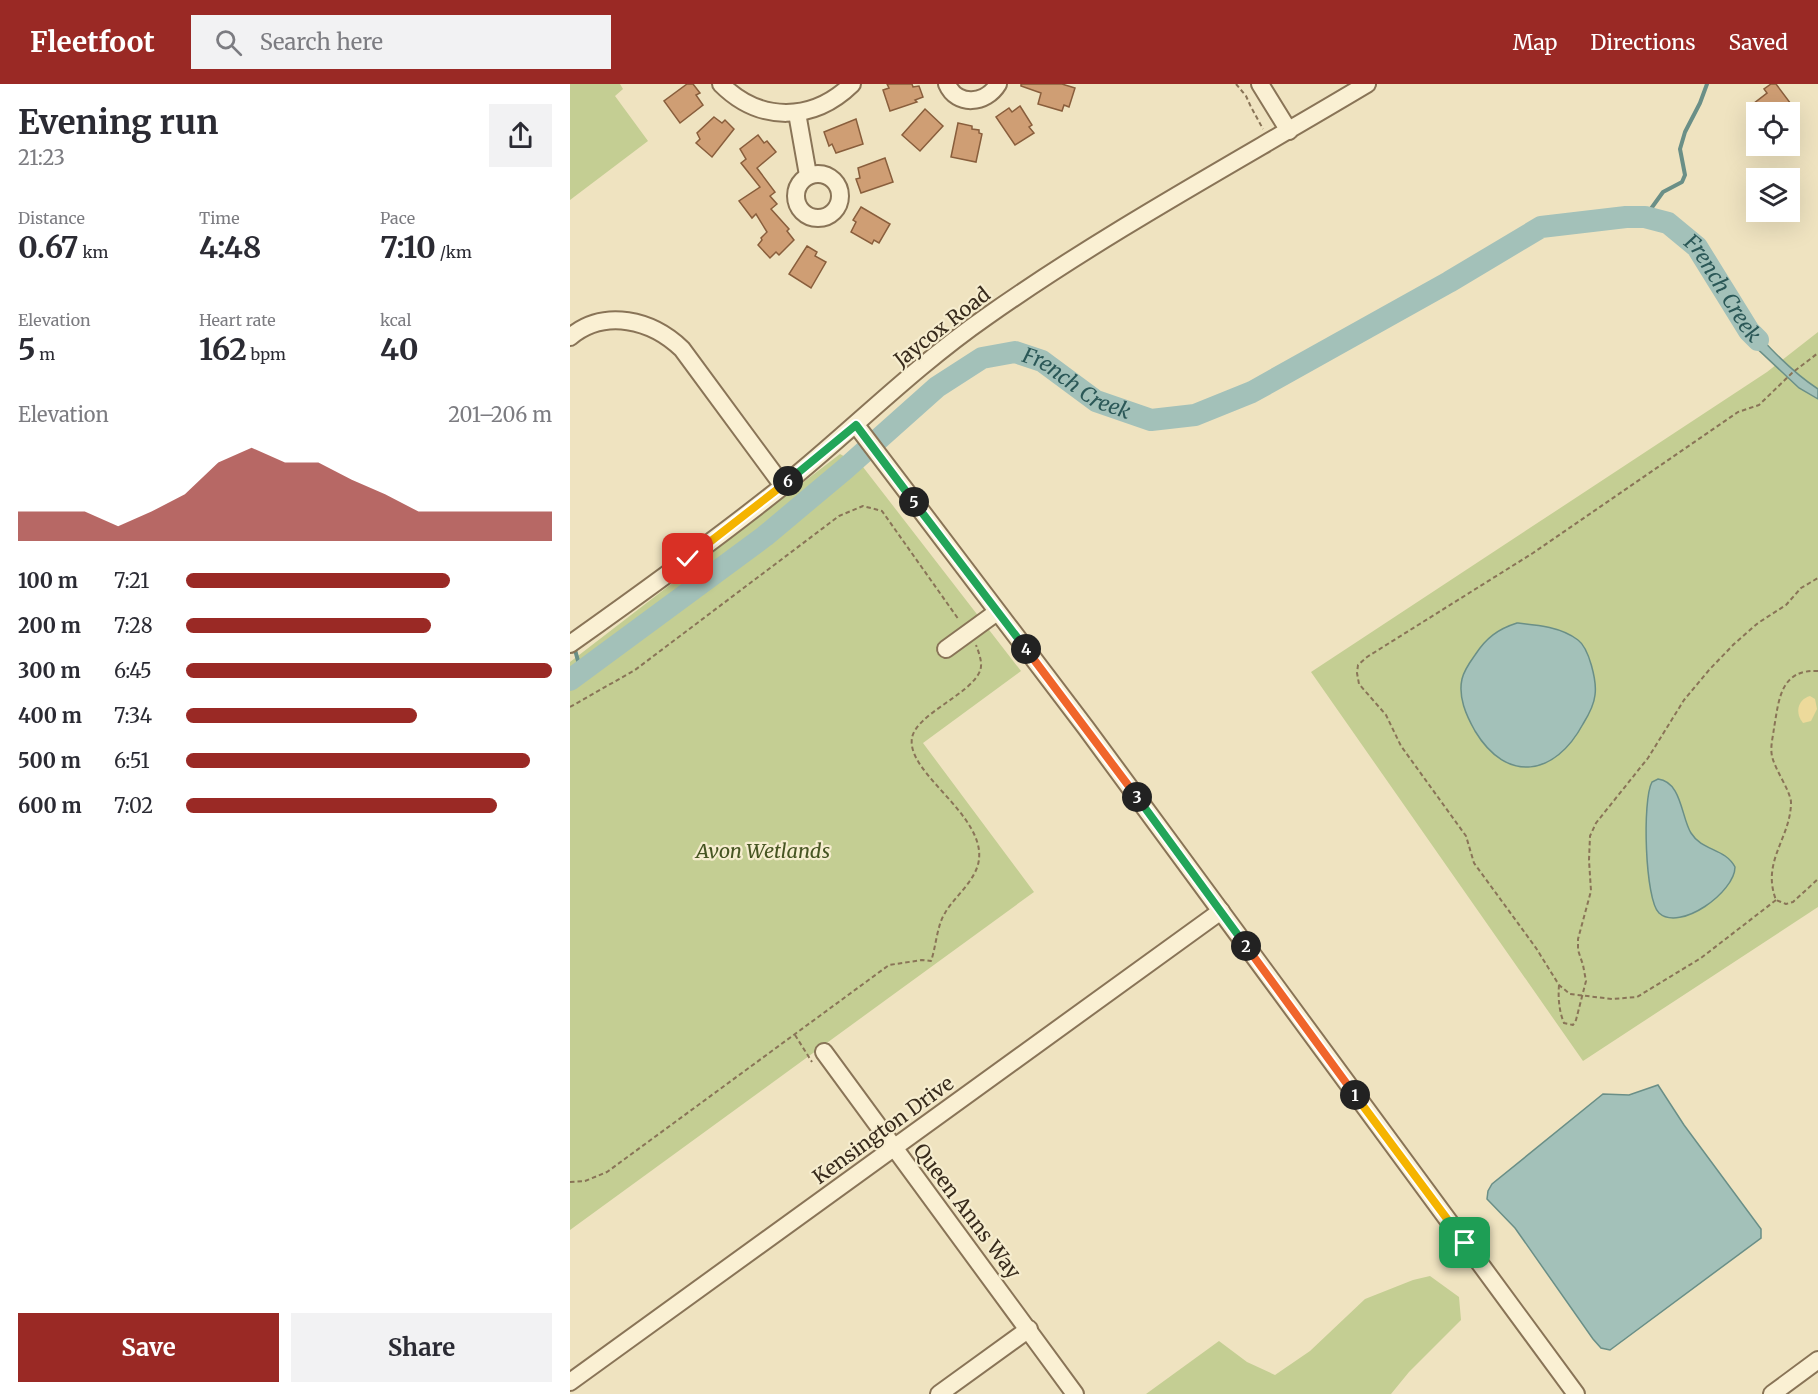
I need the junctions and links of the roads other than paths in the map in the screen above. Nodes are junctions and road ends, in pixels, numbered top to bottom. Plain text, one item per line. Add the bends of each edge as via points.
1 (721, 84) edge
2 (852, 84) edge
3 (947, 84) edge
4 (998, 84) edge
5 (1260, 84) edge
6 (1367, 84) edge
7 (797, 113) junction
8 (1288, 131) junction
9 (808, 175) dead end
10 (570, 337) edge
11 (856, 425) junction
12 (783, 486) junction
13 (997, 612) junction
14 (575, 641) edge
15 (946, 649) dead end
16 (1221, 911) junction
17 (818, 1057) road end
18 (894, 1148) junction
19 (1029, 1329) junction
20 (1818, 1360) edge
21 (570, 1382) edge
22 (1776, 1393) edge
23 (939, 1394) edge
24 (1076, 1394) edge
25 (1576, 1394) edge

1 - 7 street via 754,107
2 - 7 street via 831,101
3 - 4 street via 954,95 968,101 985,96
5 - 8 street
6 - 8 street, Jaycox Road
7 - 9 street
8 - 11 street, Jaycox Road via 1098,243 986,317
10 - 12 street via 588,326 617,320 646,324 666,334 682,349
11 - 12 street, Jaycox Road
11 - 13 street
12 - 14 street, Jaycox Road
13 - 15 street
13 - 16 street
16 - 18 street, Kensington Drive
16 - 25 street
17 - 18 street, Queen Anns Way
18 - 19 street, Queen Anns Way
18 - 21 street, Kensington Drive
19 - 23 street
19 - 24 street, Queen Anns Way
20 - 22 street

